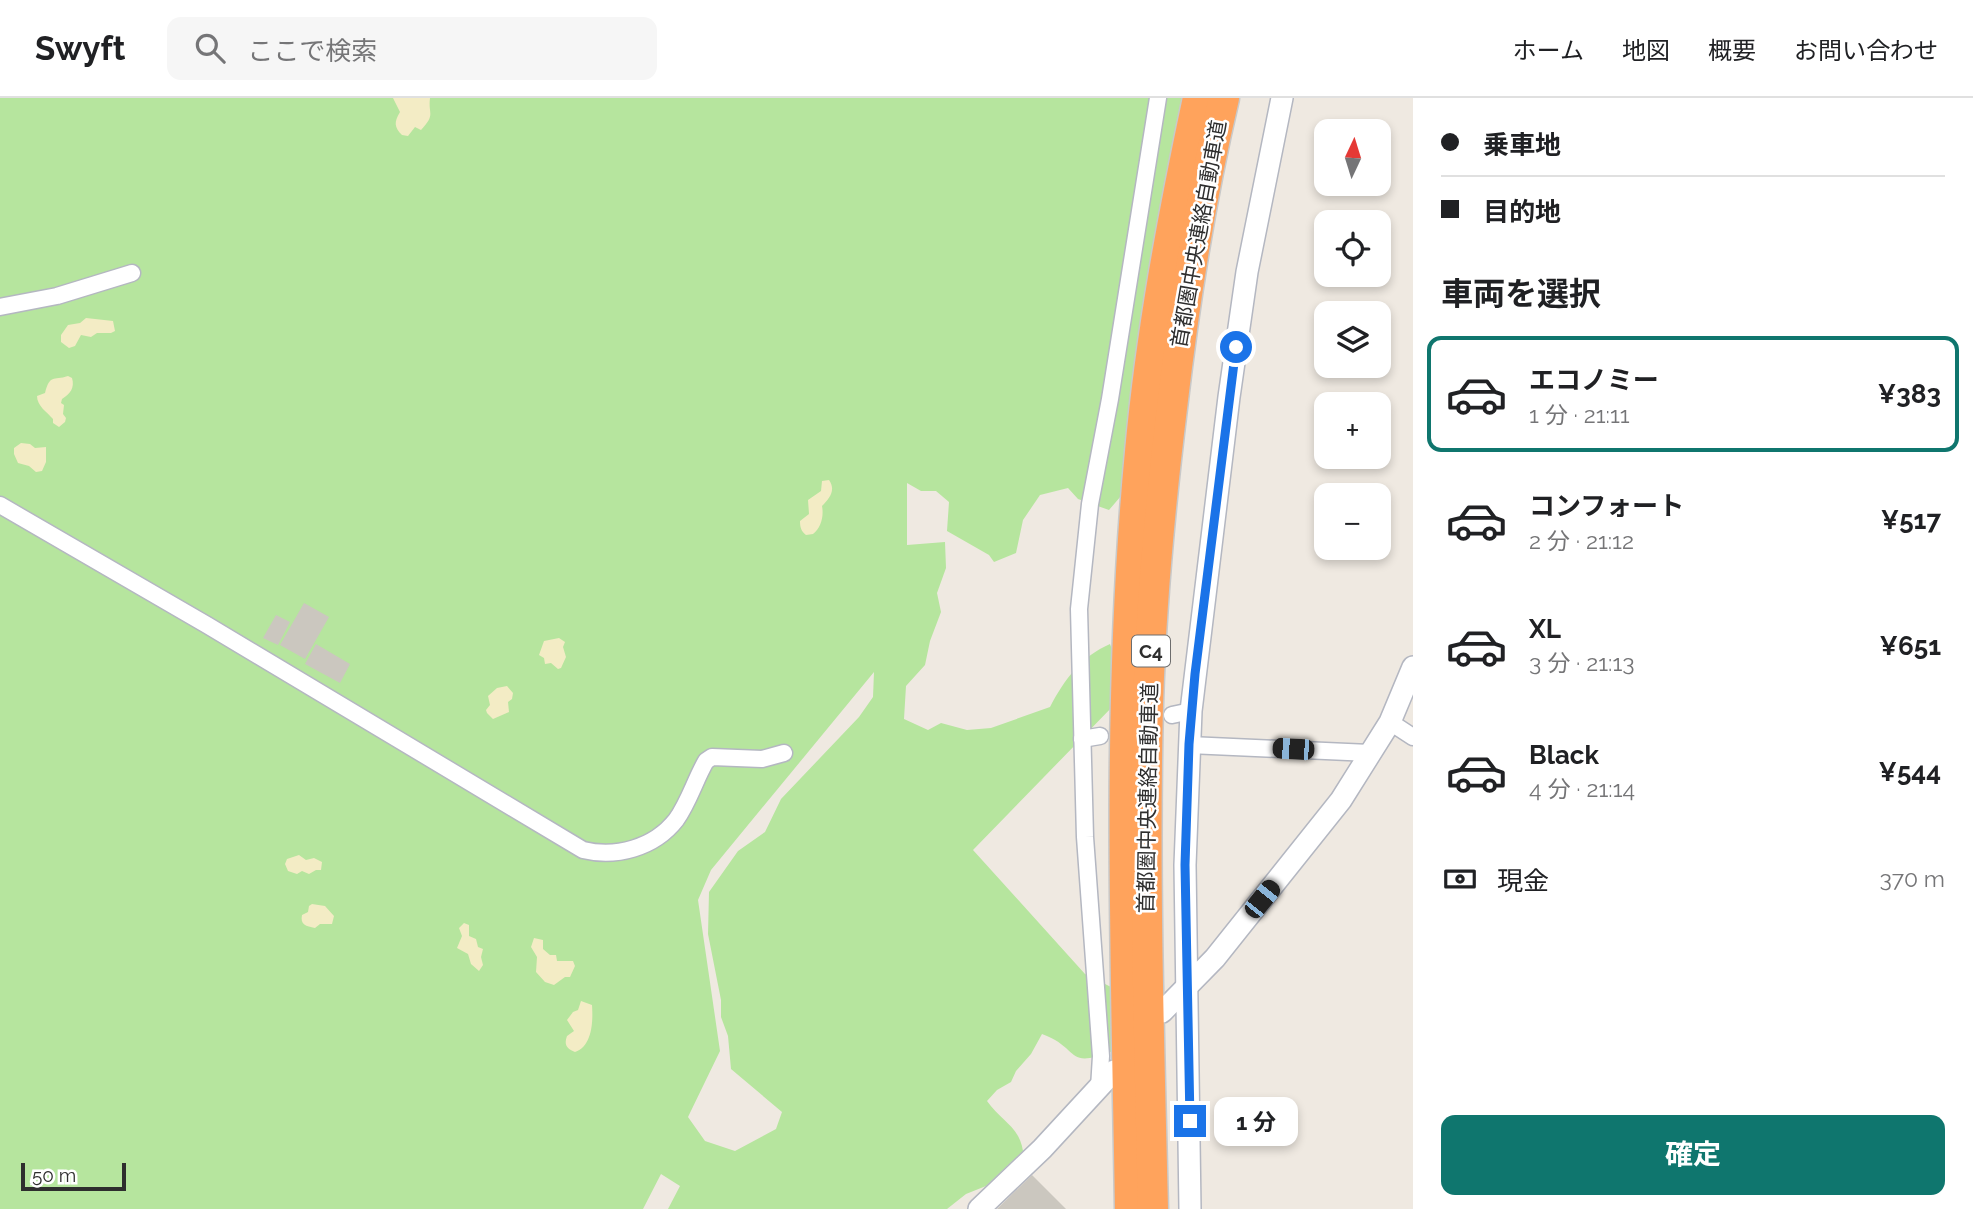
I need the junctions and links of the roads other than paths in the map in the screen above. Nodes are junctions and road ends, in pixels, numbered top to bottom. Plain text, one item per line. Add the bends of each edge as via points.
1 (1158, 98) edge
2 (1198, 98) edge
3 (1224, 98) edge
4 (1282, 98) edge
5 (132, 273) dead end
6 (0, 307) edge
7 (0, 505) edge
8 (1413, 667) edge
9 (1390, 722) junction
10 (1100, 736) dead end
11 (1413, 737) edge
12 (1082, 739) junction
13 (1189, 744) junction
14 (1370, 752) junction
15 (785, 753) dead end
16 (1188, 985) junction
17 (1162, 1012) dead end
18 (1114, 1071) dead end
19 (1100, 1088) junction
20 (979, 1209) edge
21 (1130, 1209) edge
22 (1153, 1209) edge
23 (1190, 1209) edge

1 - 12 street via 1090,504 1079,609
2 - 21 highway, 首都圏中央連絡自動車道 / C4 via 1154,325 1131,578 1126,702
3 - 22 highway, 首都圏中央連絡自動車道 / C4 via 1181,328 1154,581 1147,920
4 - 13 street via 1249,260 1182,713
5 - 6 street via 57,296
7 - 15 street via 583,850 624,853 661,834 675,820 712,757 762,759
8 - 9 street
9 - 11 street
9 - 14 street
10 - 12 street
12 - 19 street
13 - 14 street
13 - 16 street
14 - 16 street via 1341,800
16 - 17 street
16 - 23 street
18 - 19 street
19 - 20 street

